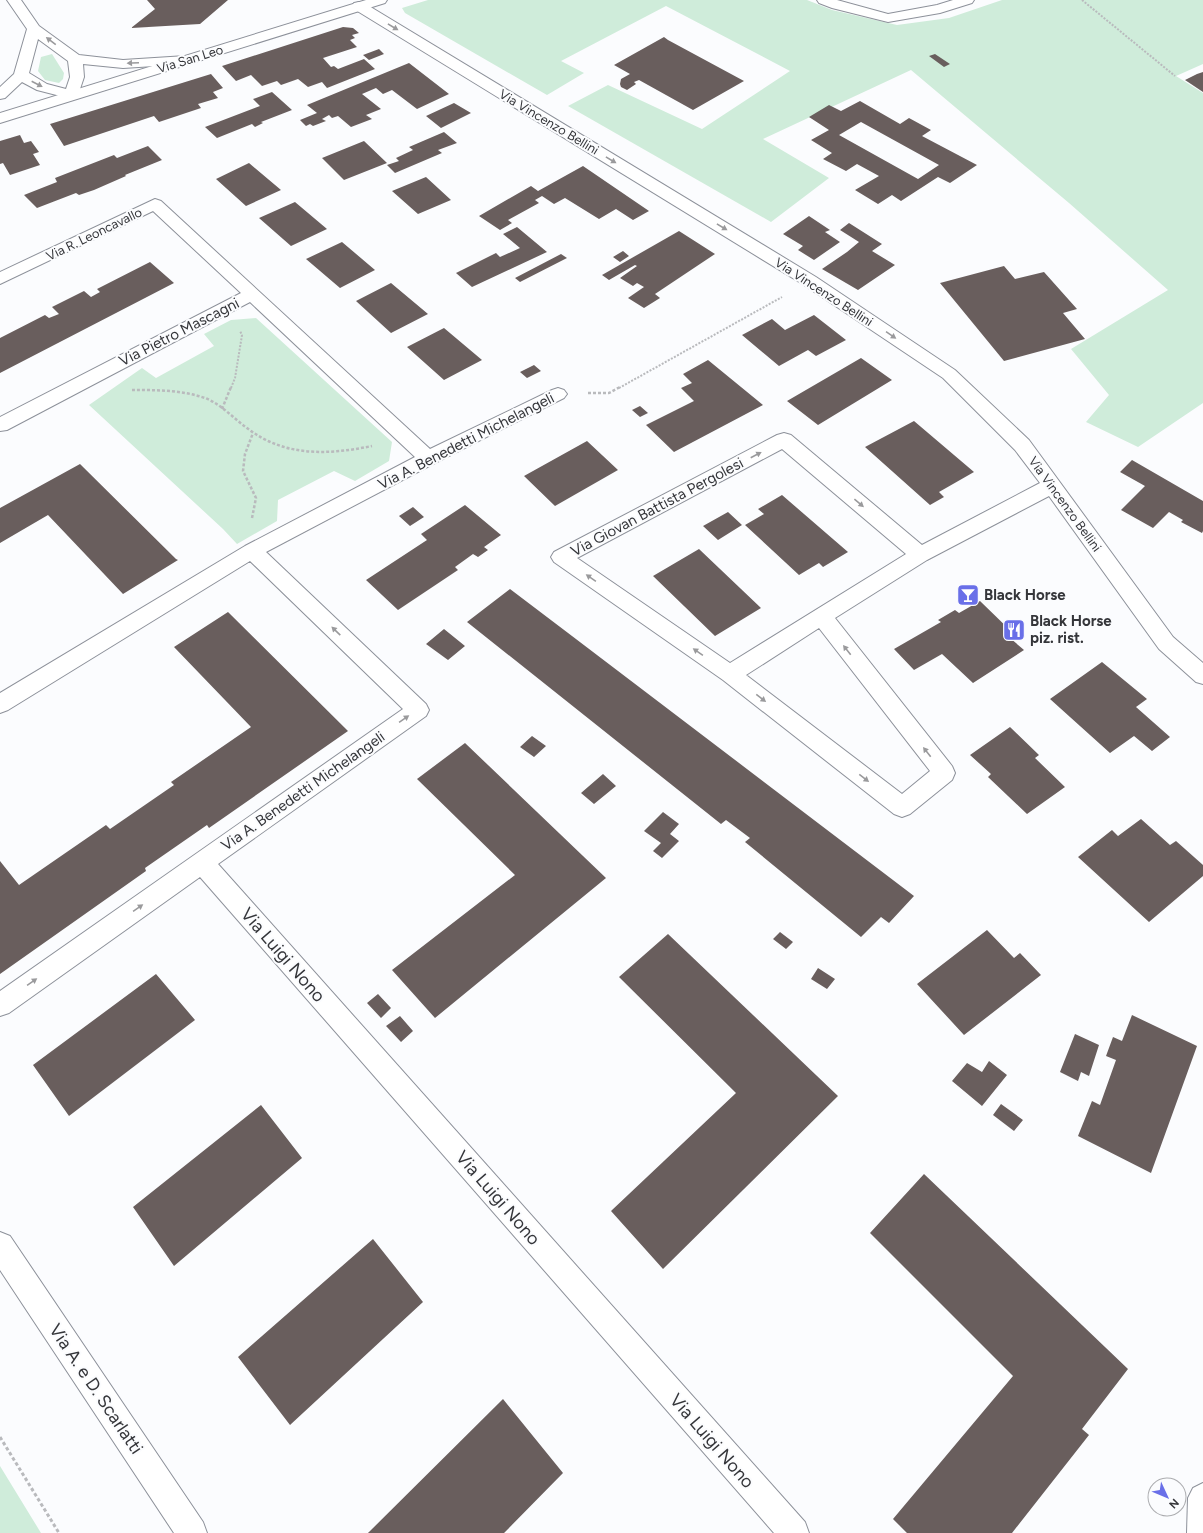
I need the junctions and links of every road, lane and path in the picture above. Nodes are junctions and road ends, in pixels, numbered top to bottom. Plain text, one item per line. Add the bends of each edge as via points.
1 (14, 0) edge
2 (380, 0) edge
3 (824, 0) edge
4 (967, 0) edge
5 (1082, 0) edge
6 (359, 6) junction
7 (34, 29) junction
8 (75, 59) junction
9 (186, 60) junction
10 (21, 75) junction
11 (1175, 76) dead end
12 (0, 95) edge
13 (72, 95) junction
14 (0, 118) edge
15 (0, 279) edge
16 (810, 281) junction
17 (252, 294) junction
18 (220, 311) junction
19 (76, 386) junction
20 (558, 394) joint
21 (222, 409) junction
22 (0, 425) edge
23 (253, 433) junction
24 (405, 436) junction
25 (428, 458) junction
26 (1051, 486) junction
27 (252, 551) junction
28 (920, 555) junction
29 (822, 617) junction
30 (730, 674) junction
31 (1203, 676) edge
32 (0, 704) edge
33 (202, 863) junction
34 (0, 1005) edge
35 (0, 1246) edge
36 (0, 1437) edge
37 (1203, 1498) edge
38 (59, 1533) edge
39 (192, 1533) edge
40 (794, 1533) edge
41 (1202, 1533) edge

1 - 7 street
2 - 6 street, Via San Leo
3 - 4 street via 888,18 940,9
5 - 11 path
6 - 9 street, Via San Leo
6 -> 16 street, Via Vincenzo Bellini
8 -> 7 street
7 - 10 street
9 -> 8 street via 122,64
8 - 13 street via 77,77
9 - 13 street, Via San Leo
10 - 12 street
10 -> 13 street via 42,87
13 - 14 street, Via San Leo
15 - 17 street, Via R. Leoncavallo via 155,204
16 - 20 path, Via A. Benedetti Michelangeli via 609,393
16 -> 26 street, Via Vincenzo Bellini via 949,374 1022,445
17 - 18 street, Via Pietro Mascagni
17 - 24 street, Via Pietro Mascagni
18 - 19 street, Via Pietro Mascagni
18 - 21 path via 232,320 242,335 235,378
19 - 21 path via 171,390 206,398
19 - 22 street, Via Pietro Mascagni
20 - 25 street, Via A. Benedetti Michelangeli
21 - 23 path
23 - 24 path via 287,450 323,454 362,449
23 - 27 path via 245,454 243,470 256,498 252,522 237,544
24 - 25 street, Via Pietro Mascagni
25 - 27 street, Via A. Benedetti Michelangeli
26 - 28 street
26 - 31 street, Via Vincenzo Bellini via 1166,643
27 - 32 street, Via A. Benedetti Michelangeli
33 -> 27 street, Via A. Benedetti Michelangeli via 418,710
28 - 29 street
30 -> 28 street, Via Giovan Battista Pergolesi via 561,557 784,440
29 - 30 street
30 -> 29 street via 902,807 944,773
34 -> 33 street, Via A. Benedetti Michelangeli
33 - 40 street, Via Luigi Nono
35 - 39 street, Via A. e D. Scarlatti
36 - 38 path
37 - 41 street

